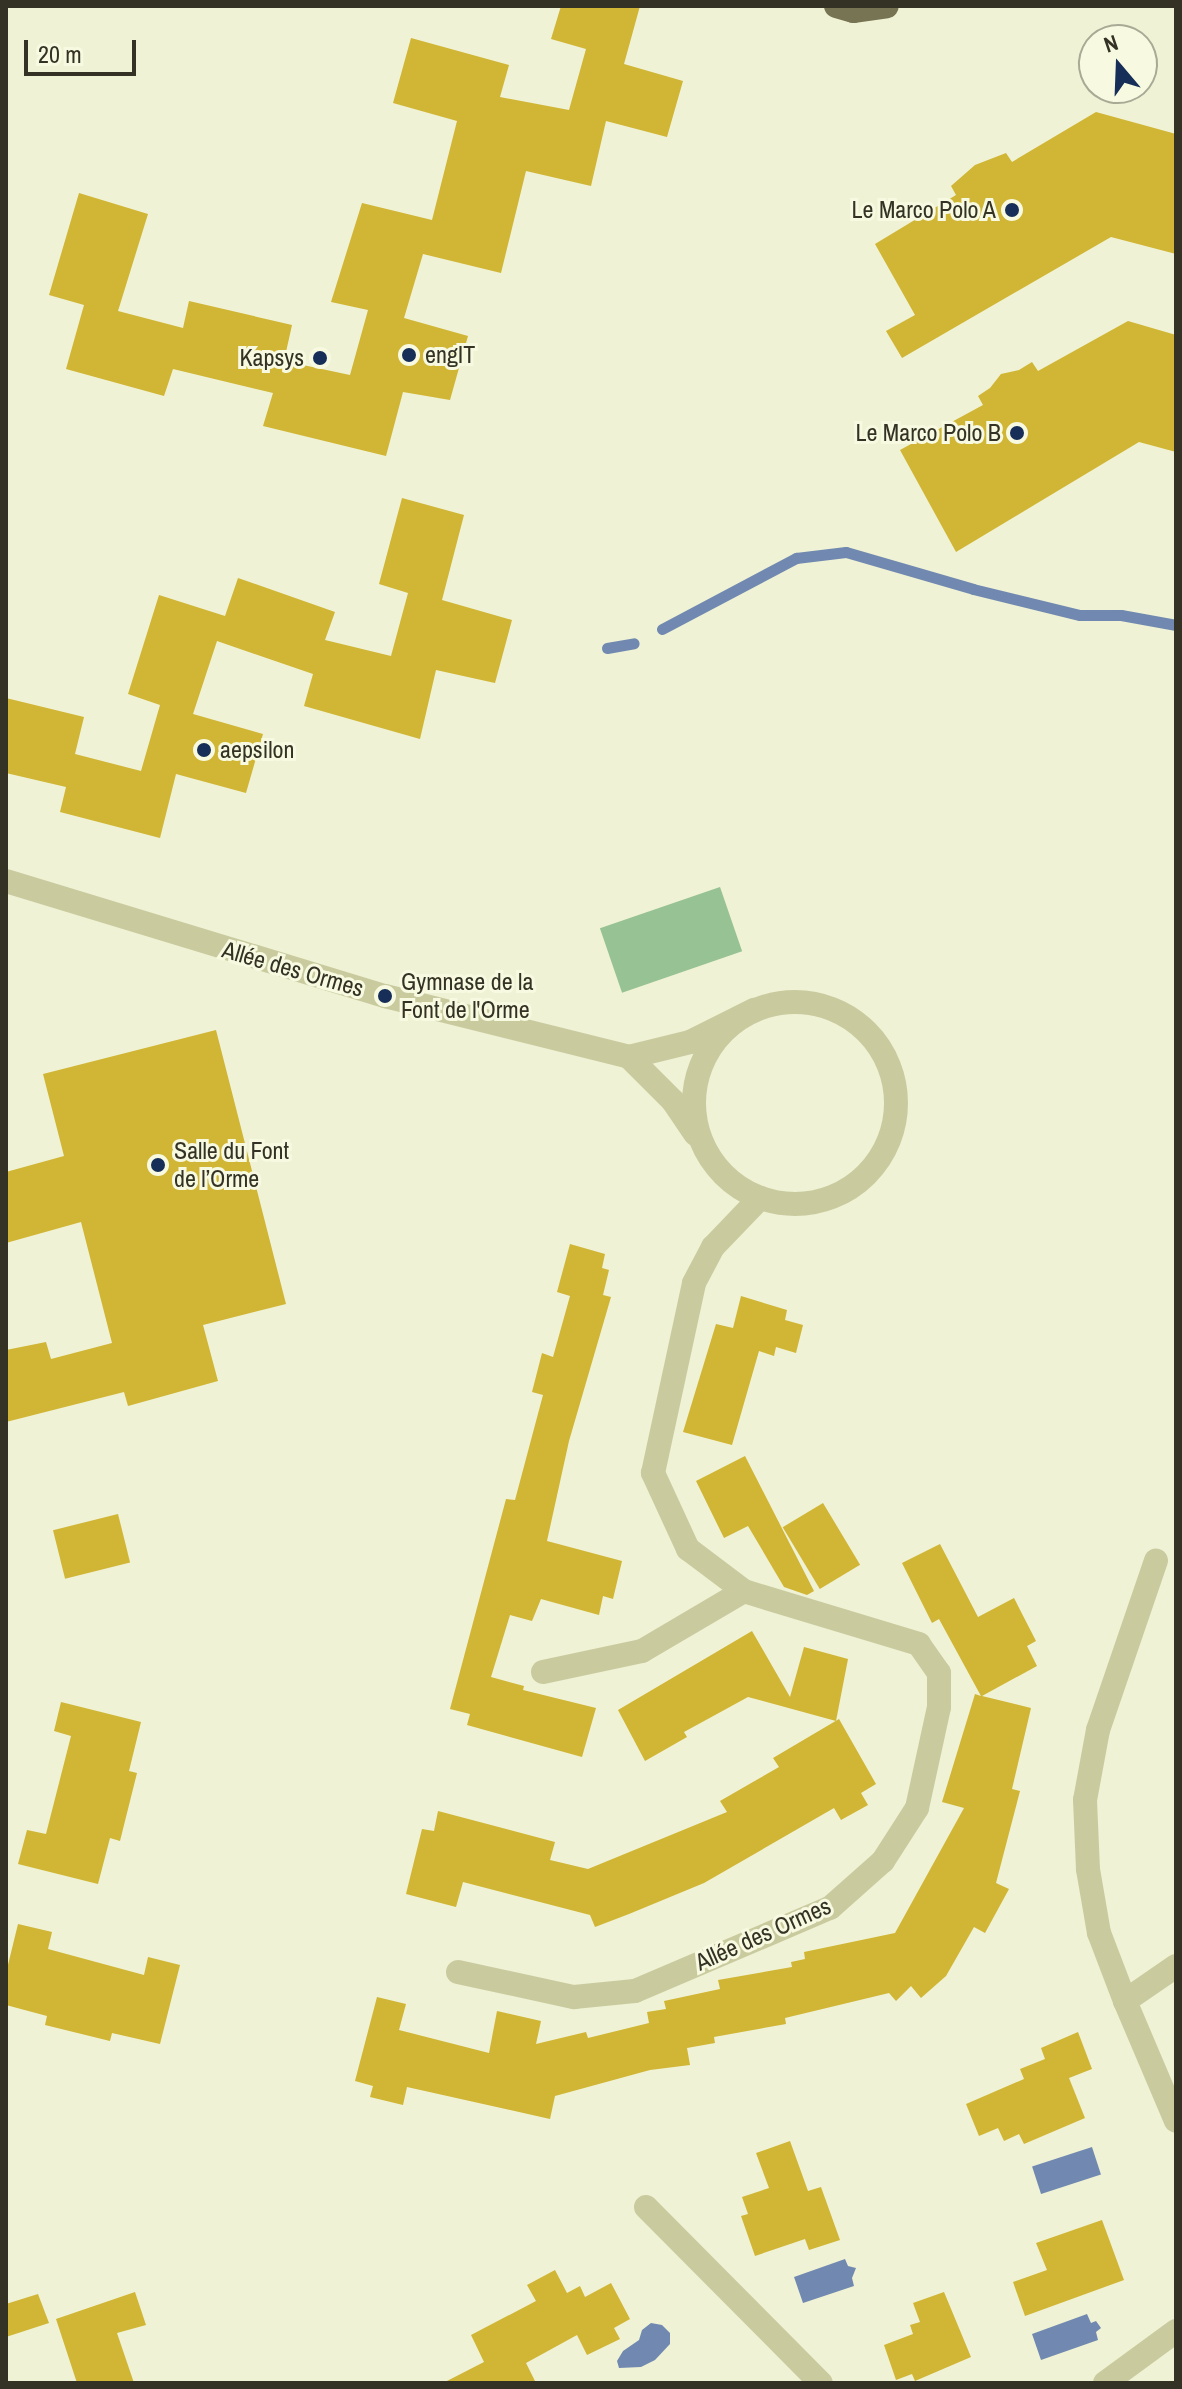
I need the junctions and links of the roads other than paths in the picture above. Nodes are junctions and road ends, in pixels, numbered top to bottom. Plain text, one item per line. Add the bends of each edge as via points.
1 (836, 6) edge
2 (887, 6) edge
3 (6, 881) edge
4 (754, 1010) junction
5 (629, 1057) junction
6 (706, 1150) junction
7 (760, 1198) junction
8 (1156, 1561) dead end
9 (744, 1591) junction
10 (543, 1672) dead end
11 (1176, 1966) edge
12 (458, 1972) dead end
13 (1125, 2001) junction
14 (1176, 2121) edge
15 (646, 2207) dead end
16 (1176, 2331) edge
17 (821, 2383) edge
18 (1105, 2383) edge

1 - 2 main road via 853,11
3 - 5 street, Allée des Ormes via 385,996
4 - 5 street, Allée des Ormes via 690,1042
4 - 6 street via 726,1029 706,1055 695,1086 695,1119
4 - 7 street via 801,1001 854,1020 877,1043 892,1071 897,1103 891,1135 876,1163 853,1186 803,1203
5 - 6 street via 673,1101
6 - 7 street via 720,1171
7 - 9 street, Allée des Ormes via 713,1247 694,1283 653,1473 688,1549
8 - 13 street via 1098,1730 1085,1800 1088,1869 1099,1933
9 - 10 street via 642,1651
9 - 12 street, Allée des Ormes via 919,1644 939,1673 939,1707 917,1808 883,1861 830,1908 635,1991 574,1997
11 - 13 street
13 - 14 street
15 - 17 street
16 - 18 street

